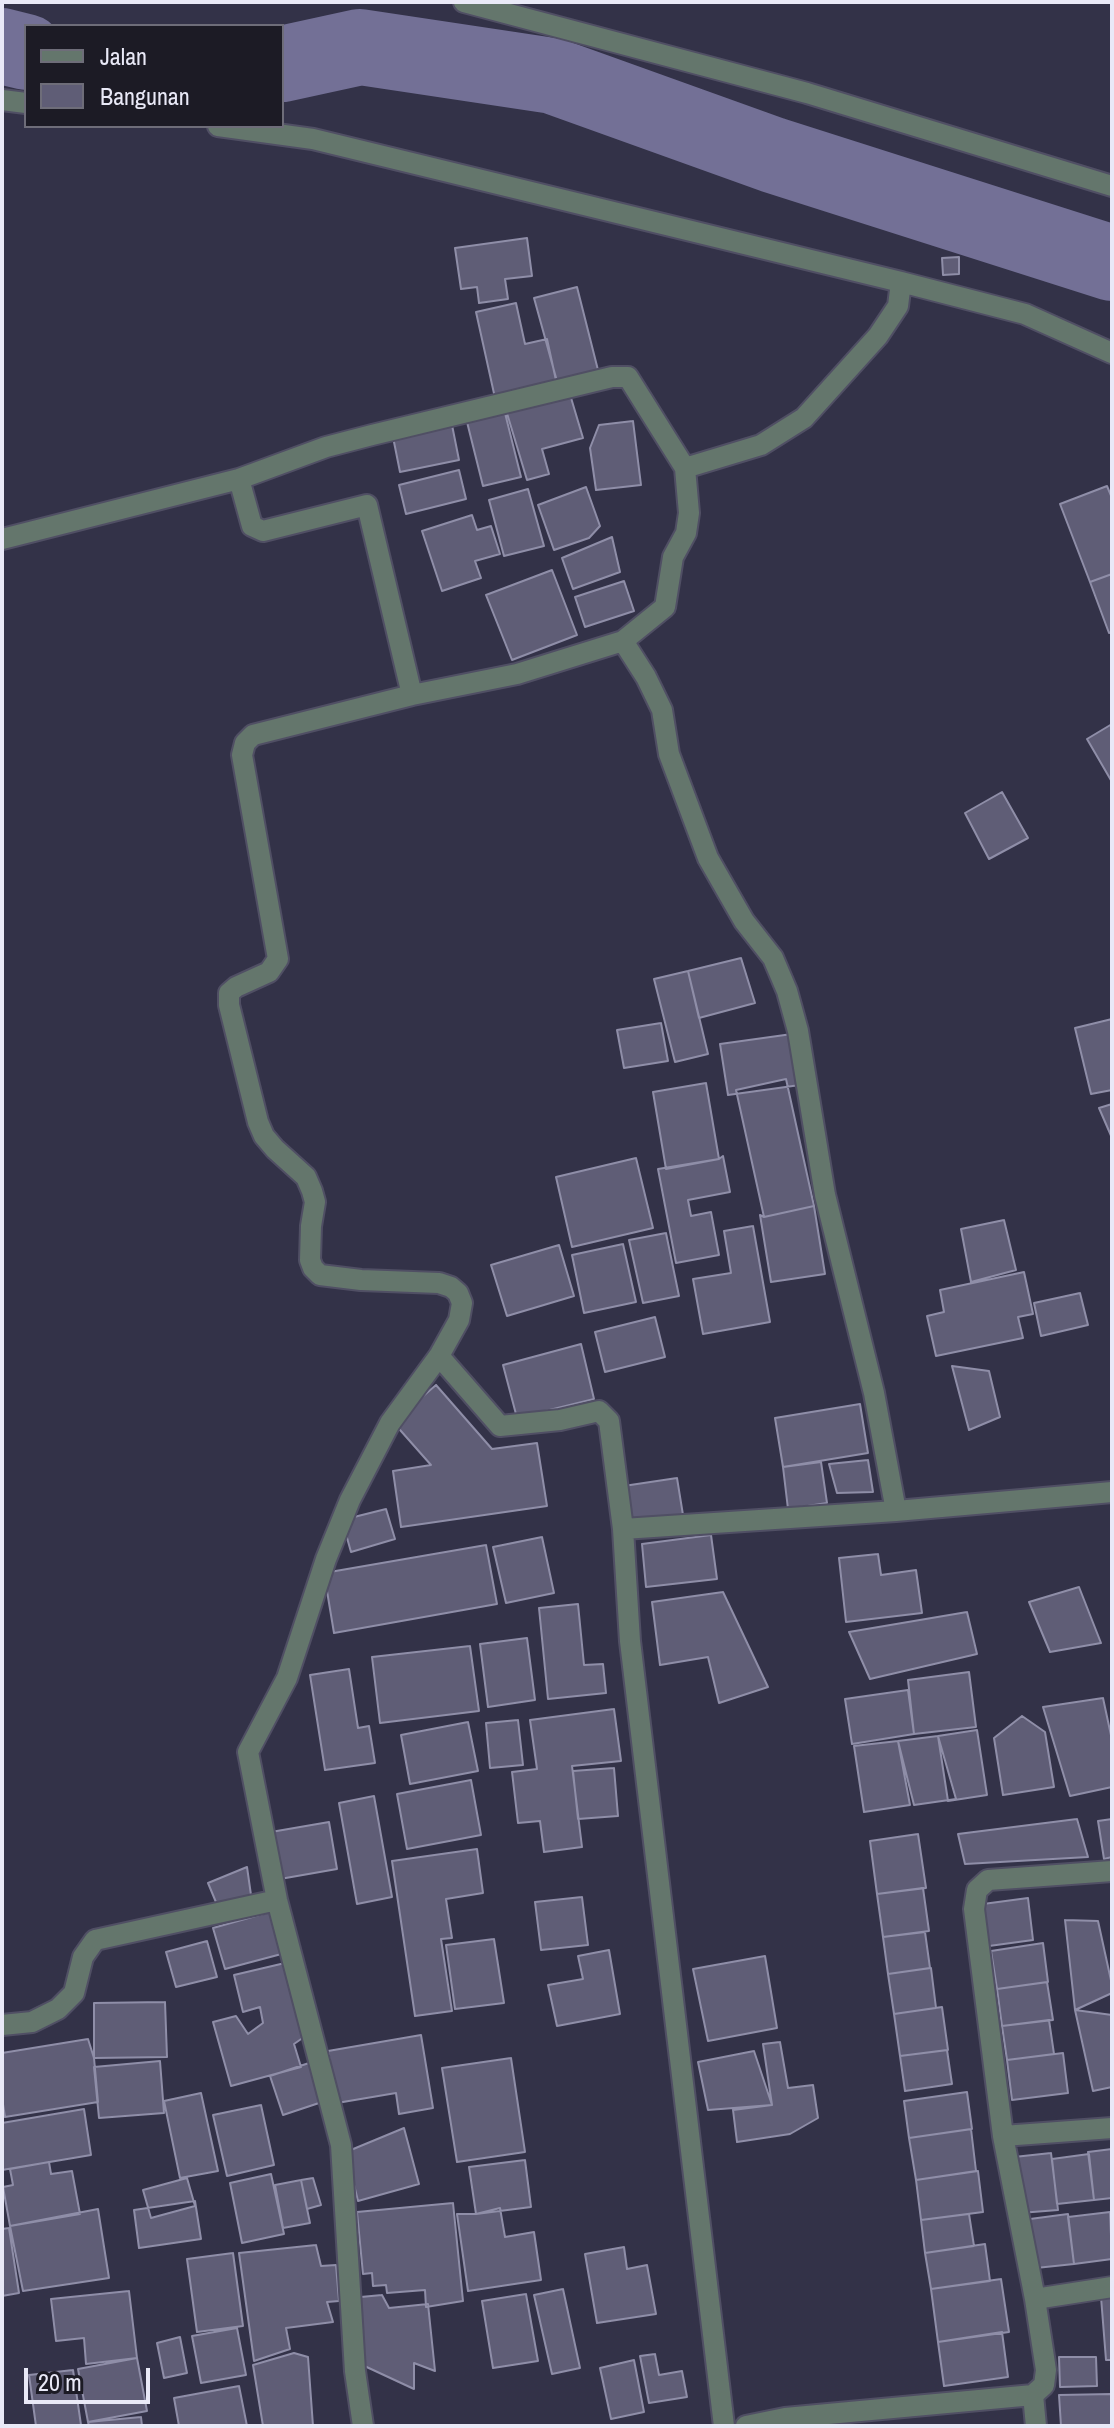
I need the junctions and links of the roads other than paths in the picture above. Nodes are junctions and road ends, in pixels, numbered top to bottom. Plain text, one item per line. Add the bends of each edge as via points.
1 (464, 2) edge
2 (2, 100) edge
3 (24, 103) edge
4 (233, 128) edge
5 (1112, 186) edge
6 (901, 282) junction
7 (1112, 353) edge
8 (685, 468) junction
9 (239, 479) junction
10 (2, 539) edge
11 (623, 641) junction
12 (412, 695) junction
13 (439, 1356) junction
14 (1112, 1492) edge
15 (896, 1511) junction
16 (623, 1529) junction
17 (1112, 1871) edge
18 (277, 1900) junction
19 (2, 2025) edge
20 (1112, 2128) edge
21 (1003, 2136) junction
22 (1112, 2287) edge
23 (1035, 2299) junction
24 (1033, 2395) junction
25 (363, 2426) edge
26 (724, 2426) edge
27 (746, 2426) edge
28 (1036, 2426) edge

1 - 5 street via 807,93
2 - 3 street
4 - 6 street via 313,139
6 - 7 street via 1025,314
6 - 8 street via 898,306 878,336 804,418 761,445
8 - 9 street via 628,377 612,377 326,447
8 - 11 street via 689,513 686,533 673,557 665,607
9 - 10 street
9 - 12 street via 252,526 263,531 367,505
11 - 12 street via 517,674
11 - 15 street via 662,710 669,754 708,858 744,921 773,958 787,991 825,1195 874,1393
12 - 13 street via 273,729 245,743 242,755 278,959 269,972 236,987 228,998 264,1136 306,1177 312,1191 313,1268 320,1275 451,1287 462,1303 459,1320
13 - 16 street via 500,1426 599,1411 609,1421
13 - 18 street via 390,1423 350,1500 287,1678 248,1752
14 - 15 street
15 - 16 street
16 - 26 street via 630,1641
17 - 21 street via 988,1880 977,1890 974,1909
18 - 19 street via 95,1940 83,1957 74,1993 58,2009 32,2022
18 - 25 street via 341,2145
20 - 21 street
21 - 23 street
22 - 23 street
23 - 24 street via 1046,2370 1044,2385
24 - 27 street
24 - 28 street

